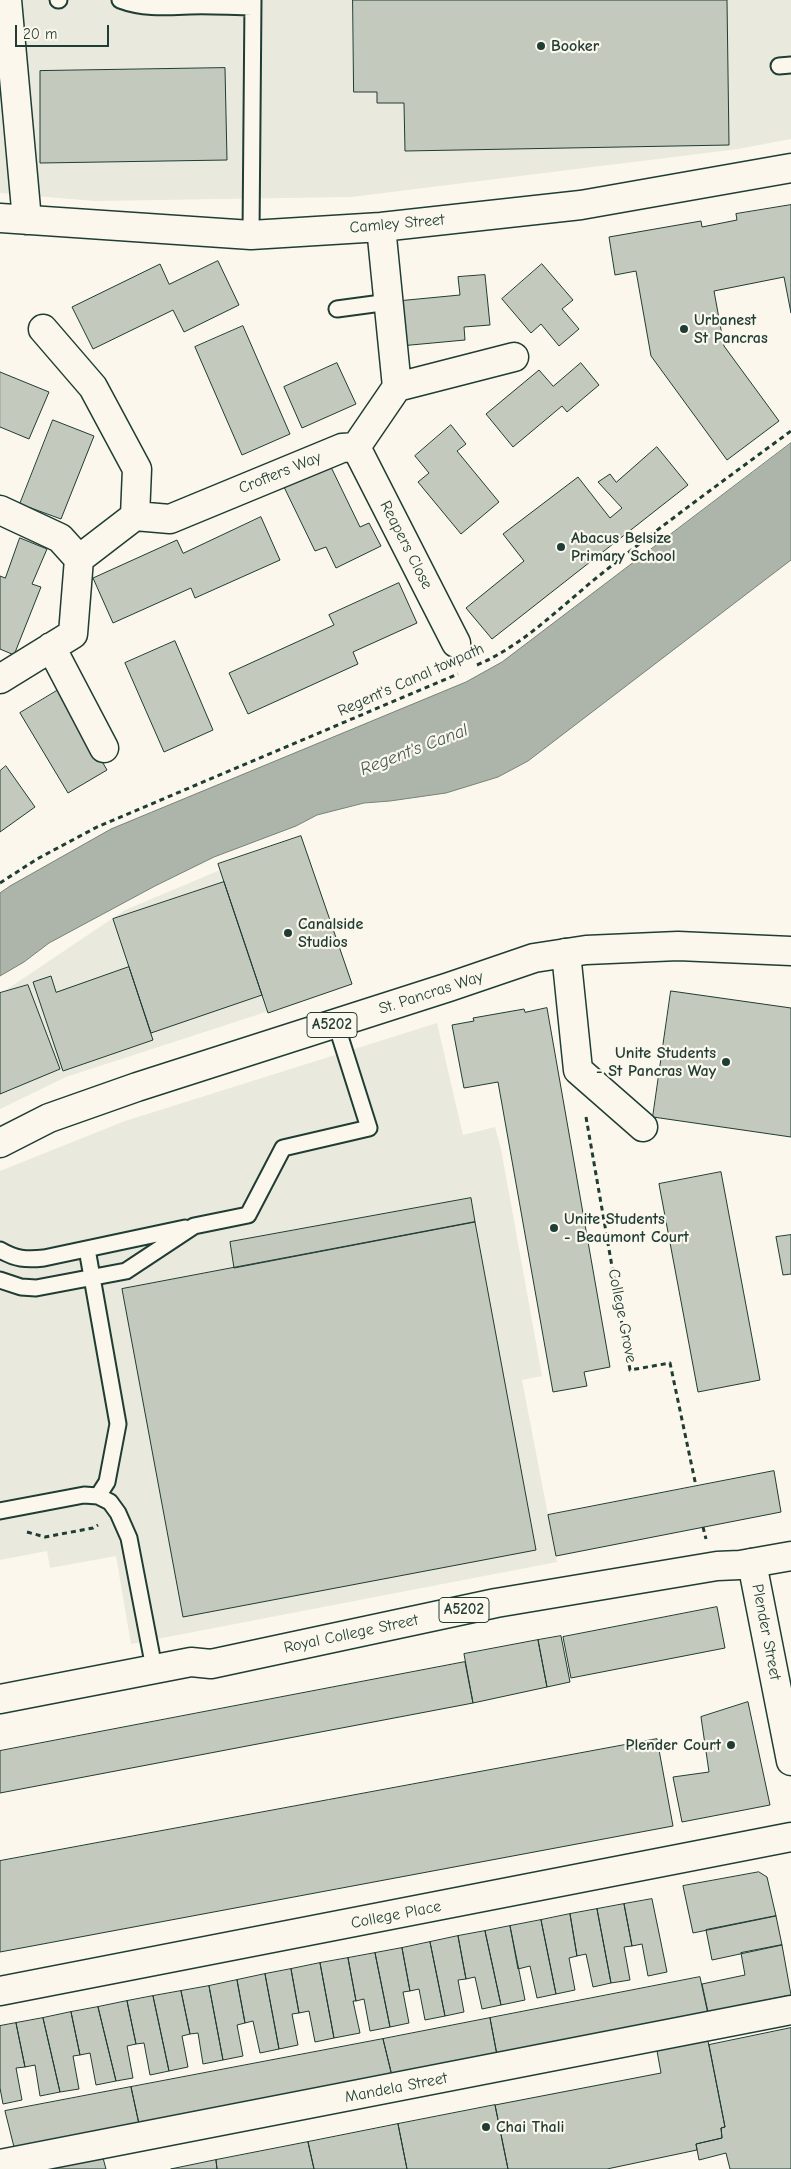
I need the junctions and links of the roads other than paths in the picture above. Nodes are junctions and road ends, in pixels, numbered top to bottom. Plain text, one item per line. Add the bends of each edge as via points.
1 (7, 0) edge
2 (120, 0) edge
3 (253, 4) edge
4 (791, 168) edge
5 (0, 218) edge
6 (27, 220) junction
7 (381, 227) junction
8 (251, 235) junction
9 (389, 302) junction
10 (338, 309) dead end
11 (43, 329) dead end
12 (514, 357) dead end
13 (397, 387) junction
14 (356, 447) junction
15 (0, 510) edge
16 (135, 516) junction
17 (79, 559) junction
18 (456, 643) dead end
19 (51, 647) junction
20 (0, 679) edge
21 (104, 748) dead end
22 (791, 951) edge
23 (566, 953) junction
24 (336, 1024) junction
25 (643, 1127) dead end
26 (0, 1143) edge
27 (194, 1226) junction
28 (87, 1249) junction
29 (0, 1250) edge
30 (92, 1277) junction
31 (0, 1280) edge
32 (98, 1496) junction
33 (4, 1510) edge
34 (791, 1556) edge
35 (752, 1563) junction
36 (154, 1668) junction
37 (0, 1699) edge
38 (791, 1761) edge
39 (791, 1837) edge
40 (0, 1991) edge
41 (791, 2010) edge
42 (0, 2164) edge

1 - 6 street
2 - 3 lane via 166,8
3 - 8 lane
4 - 7 street, Camley Street via 581,205
5 - 6 street, Camley Street
6 - 8 street, Camley Street
7 - 8 street, Camley Street
7 - 9 street
9 - 10 lane
9 - 13 street
11 - 16 street via 93,387 137,469
12 - 13 street
13 - 14 street
14 - 16 street, Crofters Way via 342,448 170,519
14 - 18 street, Reapers Close
15 - 17 street via 60,538
16 - 17 street
17 - 19 street via 73,634
19 - 20 street
19 - 21 street
22 - 23 street, St. Pancras Way / A5202 via 678,946
23 - 24 street, St. Pancras Way / A5202 via 534,958
23 - 25 street via 578,1070
24 - 26 street, St. Pancras Way / A5202 via 50,1118
24 - 27 lane via 369,1128 283,1148 248,1215
27 - 28 lane
27 - 30 lane via 126,1271
28 - 29 lane via 25,1260
28 - 30 lane
30 - 31 lane via 36,1288
30 - 32 lane via 118,1424 106,1482
32 - 33 lane via 84,1495
32 - 36 lane via 110,1502 129,1538
34 - 35 street, Royal College Street / A5202
35 - 36 street, Royal College Street / A5202 via 496,1603 211,1664 191,1662
35 - 38 street, Plender Street
36 - 37 street, Royal College Street / A5202
39 - 40 street, College Place
41 - 42 street, Mandela Street

